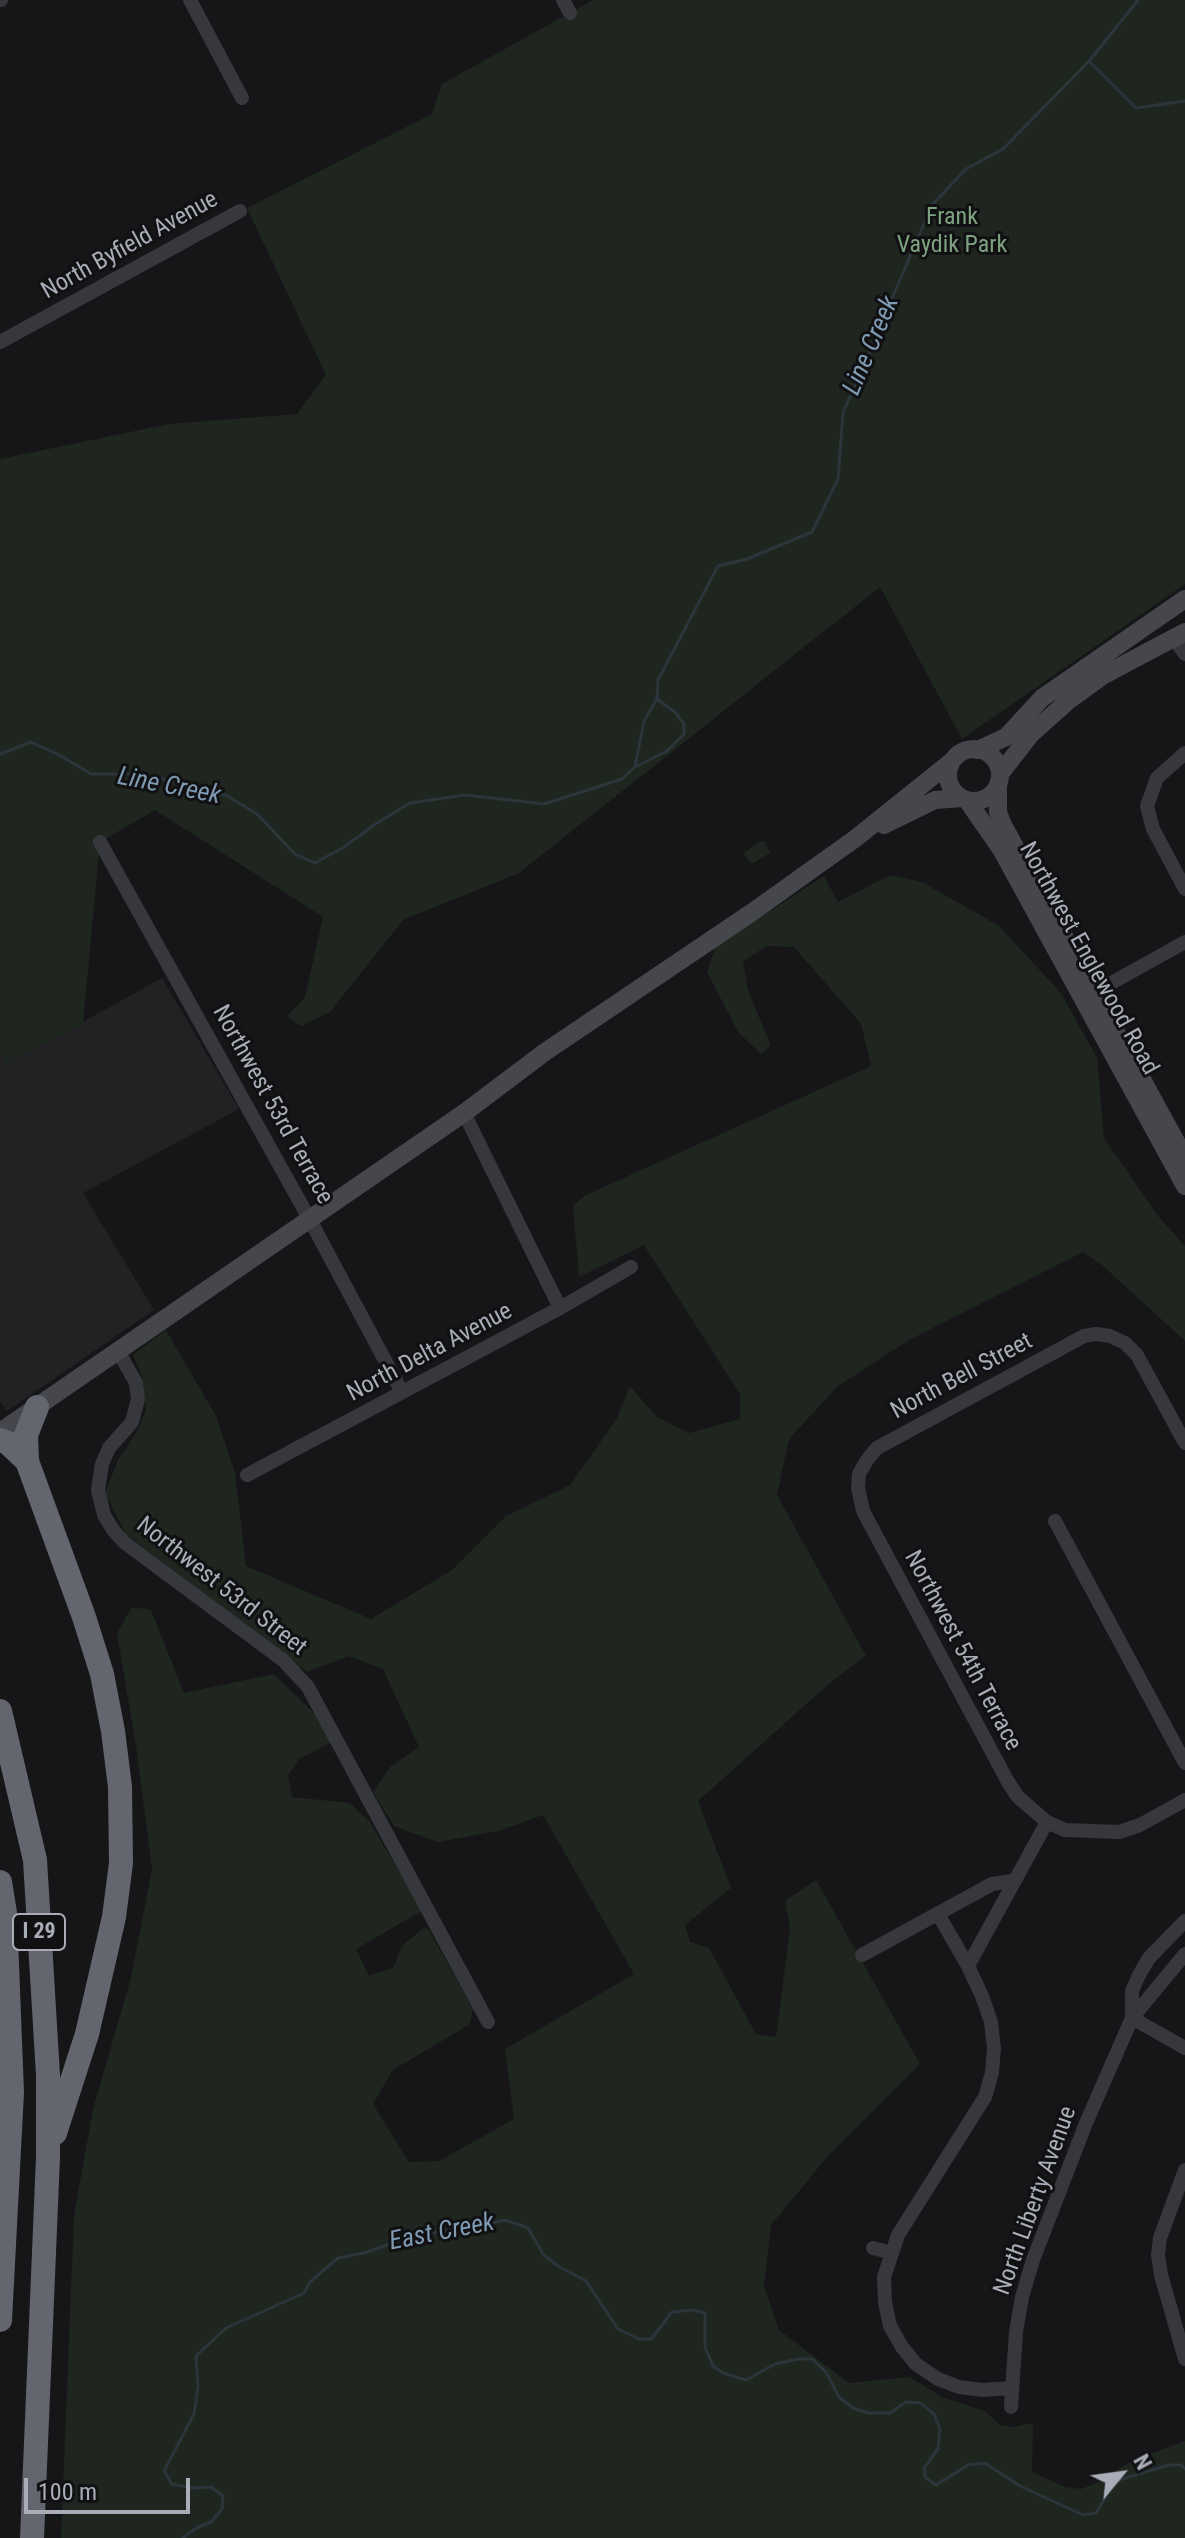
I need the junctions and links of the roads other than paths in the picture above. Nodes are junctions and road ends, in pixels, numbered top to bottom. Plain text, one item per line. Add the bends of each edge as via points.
1 (190, 0) edge
2 (242, 98) dead end
3 (240, 211) dead end
4 (0, 342) edge
5 (1185, 599) edge
6 (1181, 641) edge
7 (978, 750) junction
8 (1185, 753) edge
9 (952, 761) junction
10 (999, 780) junction
11 (964, 799) junction
12 (856, 838) junction
13 (100, 842) dead end
14 (1185, 889) edge
15 (1185, 942) edge
16 (1088, 996) junction
17 (464, 1113) junction
18 (1185, 1158) edge
19 (1185, 1186) edge
20 (310, 1220) junction
21 (631, 1267) dead end
22 (560, 1308) junction
23 (118, 1351) junction
24 (402, 1392) junction
25 (37, 1407) junction
26 (0, 1432) edge
27 (0, 1440) edge
28 (1185, 1443) edge
29 (27, 1461) junction
30 (247, 1475) dead end
31 (858, 1488) joint
32 (1055, 1521) dead end
33 (0, 1711) edge
34 (1185, 1763) edge
35 (1185, 1800) edge
36 (1047, 1822) junction
37 (1012, 1881) junction
38 (0, 1882) edge
39 (938, 1914) junction
40 (1185, 1921) edge
41 (1185, 1954) edge
42 (862, 1955) dead end
43 (968, 1966) junction
44 (1132, 2018) junction
45 (488, 2022) dead end
46 (1185, 2048) edge
47 (48, 2157) junction
48 (1185, 2170) edge
49 (3, 2189) edge
50 (1182, 2189) edge
51 (873, 2248) dead end
52 (892, 2253) junction
53 (0, 2320) edge
54 (1184, 2354) edge
55 (1012, 2388) junction
56 (1011, 2407) dead end
57 (32, 2538) edge

1 - 2 street
3 - 4 street, North Byfield Avenue
5 - 7 main road via 1042,698 1006,737
6 - 10 main road via 1104,675 1068,701 1031,734
7 - 9 main road
7 - 10 main road via 994,758
8 - 14 street via 1157,778 1147,806 1153,829
9 - 11 main road via 950,784
9 - 12 main road
10 - 11 main road via 985,799
10 - 16 main road, Northwest Englewood Road via 1002,823
11 - 12 main road via 935,800
11 - 16 main road, Northwest Englewood Road via 1001,849
12 - 17 main road
13 - 20 street, Northwest 53rd Terrace
15 - 16 street
16 - 18 main road, Northwest Englewood Road
16 - 19 main road, Northwest Englewood Road
17 - 20 main road
17 - 22 street
20 - 23 main road
20 - 24 street, Northwest 53rd Terrace
21 - 22 street, North Delta Avenue
22 - 24 street, North Delta Avenue
23 - 25 main road
23 - 45 street, Northwest 53rd Street via 133,1376 138,1399 132,1422 102,1464 98,1490 104,1515 125,1543 284,1661 308,1687
24 - 30 street, North Delta Avenue
25 - 26 main road
25 - 29 highway via 28,1425
27 - 29 highway
28 - 31 street, North Bell Street via 1137,1355 1110,1336 1084,1336 877,1448 859,1474
29 - 47 highway via 102,1674 120,1787 121,1863 114,1917 87,2034
31 - 36 street, Northwest 54th Terrace via 863,1511 1008,1782
32 - 34 street
33 - 47 highway, I 29 via 35,1860
35 - 36 street via 1119,1832 1065,1830
36 - 37 street
37 - 39 street via 992,1884
37 - 43 street
38 - 49 highway, I 29 via 12,2092
39 - 42 street
39 - 43 street
40 - 44 street, North Liberty Avenue via 1139,1975 1132,1991
41 - 44 street, North Liberty Avenue
43 - 52 street via 991,2022 992,2073 985,2097 898,2235
44 - 46 street
44 - 55 street, North Liberty Avenue via 1033,2260 1018,2320
47 - 57 highway, I 29
48 - 50 street
49 - 53 highway, I 29
50 - 54 street via 1158,2255
51 - 52 street
52 - 55 street via 884,2277 890,2326 916,2364 959,2387
55 - 56 street, North Liberty Avenue

